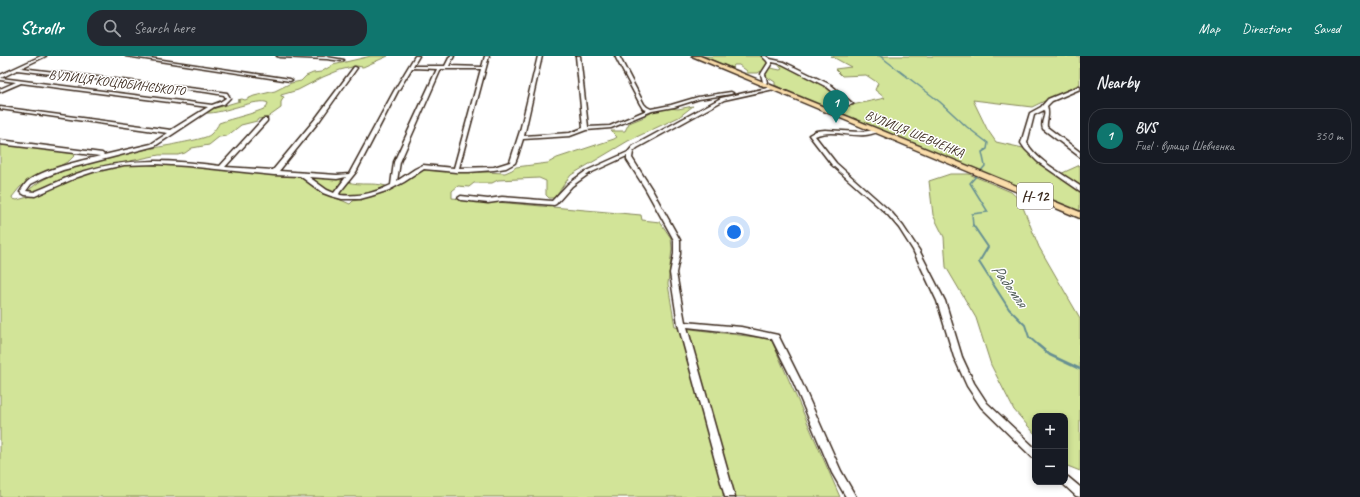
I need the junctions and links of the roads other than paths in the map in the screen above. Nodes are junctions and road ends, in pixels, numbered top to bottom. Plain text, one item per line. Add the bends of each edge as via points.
1 (44, 56) edge
2 (128, 56) edge
3 (279, 56) edge
4 (417, 56) edge
5 (452, 56) edge
6 (487, 56) edge
7 (540, 56) edge
8 (578, 56) edge
9 (617, 56) edge
10 (695, 56) edge
11 (764, 56) edge
12 (342, 60) dead end
13 (769, 60) junction
14 (411, 67) junction
15 (355, 68) dead end
16 (439, 68) junction
17 (446, 68) junction
18 (484, 68) junction
19 (15, 69) junction
20 (0, 78) edge
21 (290, 80) dead end
22 (20, 82) junction
23 (762, 84) junction
24 (1080, 87) edge
25 (772, 88) junction
26 (0, 91) edge
27 (851, 104) dead end
28 (212, 106) junction
29 (1045, 106) junction
30 (0, 108) edge
31 (651, 110) junction
32 (265, 120) dead end
33 (586, 129) junction
34 (877, 131) junction
35 (173, 132) junction
36 (520, 138) junction
37 (0, 142) edge
38 (79, 152) junction
39 (630, 153) junction
40 (1080, 155) edge
41 (111, 156) junction
42 (221, 168) junction
43 (56, 170) junction
44 (456, 170) junction
45 (274, 173) junction
46 (302, 175) junction
47 (351, 175) junction
48 (394, 185) junction
49 (1080, 189) edge
50 (338, 196) junction
51 (461, 198) dead end
52 (1080, 214) edge
53 (682, 324) junction
54 (1032, 451) edge
55 (1068, 483) edge
56 (1080, 493) edge
57 (730, 497) edge
58 (851, 497) edge

1 - 19 street
2 - 21 street
3 - 12 street
4 - 14 street
5 - 17 street
6 - 18 street
7 - 36 street
8 - 33 street
9 - 31 street via 642,104
10 - 23 main road, ВУЛИЦЯ ШЕВЧЕНКА / Н-12
11 - 13 street
13 - 23 street via 770,63 763,74 765,82
13 - 27 street via 783,63 829,86
14 - 16 street
14 - 47 street
15 - 45 street
16 - 17 street
16 - 48 street via 395,167
17 - 18 street
18 - 44 street
19 - 20 street
19 - 28 street via 206,91 227,96 225,102
20 - 22 street, ВУЛИЦЯ КОЦЮБИНСЬКОГО
22 - 26 street
22 - 28 street, ВУЛИЦЯ КОЦЮБИНСЬКОГО
23 - 25 main road, ВУЛИЦЯ ШЕВЧЕНКА / Н-12
24 - 29 street via 1050,100
25 - 31 street via 698,98
25 - 34 main road, ВУЛИЦЯ ШЕВЧЕНКА / Н-12
25 - 39 street via 718,101 635,147
28 - 35 street
29 - 40 street via 1045,128
29 - 49 street via 1031,115 1025,147
30 - 35 street
31 - 33 street via 615,126
32 - 42 street
33 - 36 street via 570,134
34 - 52 main road, ВУЛИЦЯ ШЕВЧЕНКА / Н-12
34 - 54 street via 860,135 825,132 812,134 834,164 902,227 940,301 958,357 970,384 984,405
35 - 41 street via 153,145
36 - 44 street via 512,163 487,169
37 - 38 street
38 - 41 street
38 - 43 street via 79,156 74,160
39 - 51 street via 588,172 570,185 554,202
39 - 53 street via 630,160 677,240 673,273
41 - 43 street
42 - 43 street via 139,161 91,171 34,194 23,192 33,181
42 - 45 street
44 - 48 street via 420,168
45 - 46 street
46 - 47 street
46 - 50 street via 328,193
47 - 50 street via 338,190
48 - 50 street via 359,197
53 - 57 street
53 - 58 street via 747,331 775,337 837,473
55 - 56 street

